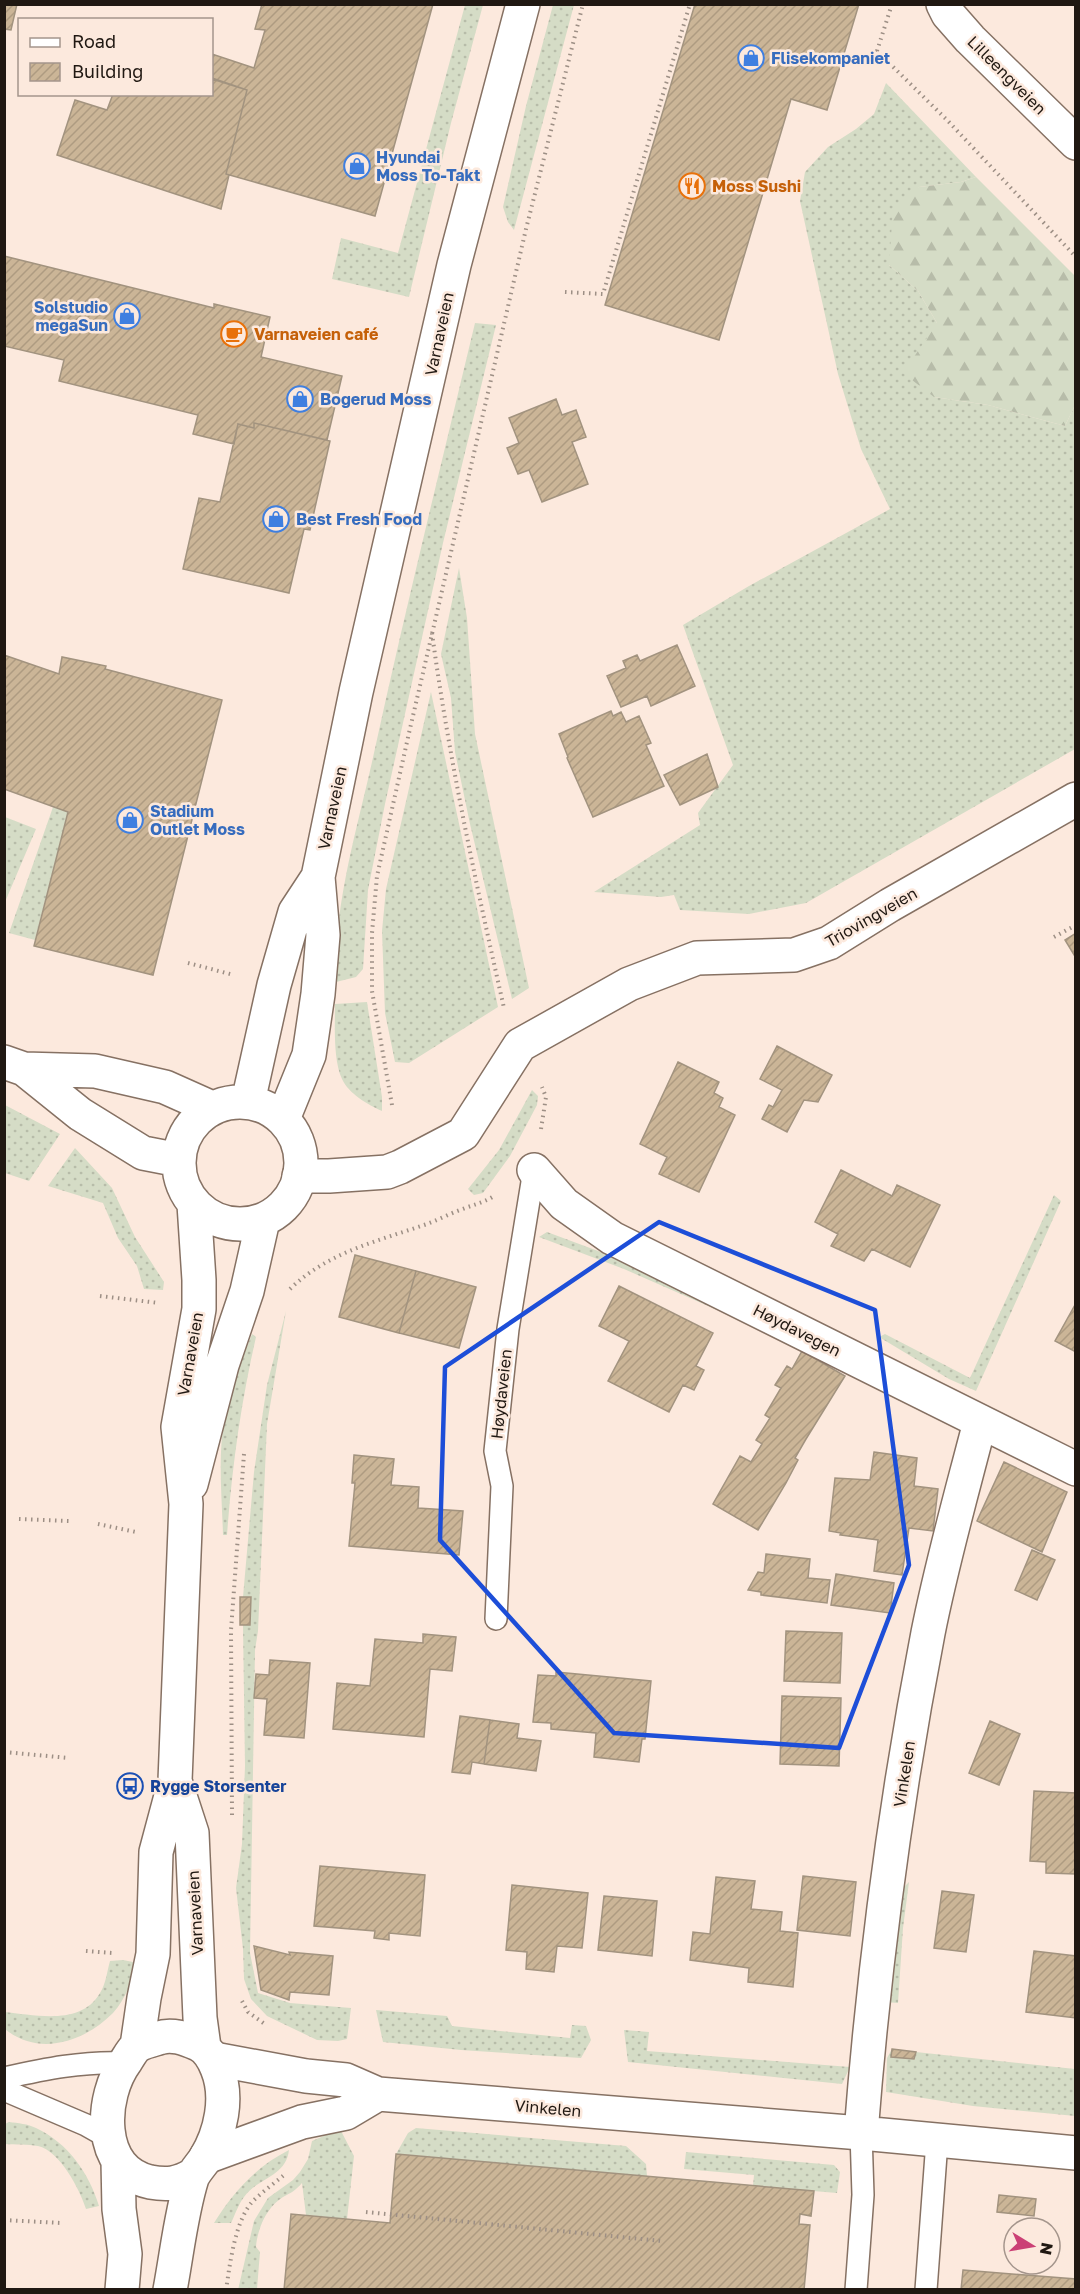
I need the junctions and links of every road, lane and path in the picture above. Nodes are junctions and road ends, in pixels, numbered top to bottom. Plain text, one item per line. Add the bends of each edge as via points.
1 (523, 4) edge
2 (583, 4) edge
3 (690, 4) edge
4 (892, 4) edge
5 (943, 4) edge
6 (1076, 143) edge
7 (1076, 256) edge
8 (565, 292) dead end
9 (432, 633) junction
10 (1076, 799) edge
11 (318, 877) junction
12 (1076, 925) edge
13 (1054, 938) dead end
14 (188, 963) dead end
15 (240, 976) dead end
16 (506, 1015) dead end
17 (14, 1066) edge
18 (536, 1077) dead end
19 (248, 1102) junction
20 (392, 1105) dead end
21 (212, 1108) junction
22 (283, 1119) junction
23 (178, 1160) junction
24 (534, 1170) junction
25 (300, 1176) junction
26 (194, 1204) junction
27 (263, 1220) junction
28 (285, 1294) dead end
29 (100, 1296) dead end
30 (169, 1305) dead end
31 (980, 1422) junction
32 (245, 1448) dead end
33 (1076, 1469) edge
34 (186, 1504) junction
35 (19, 1519) dead end
36 (69, 1521) dead end
37 (98, 1524) dead end
38 (136, 1532) dead end
39 (496, 1619) dead end
40 (4, 1752) edge
41 (69, 1758) dead end
42 (175, 1781) junction
43 (232, 1816) dead end
44 (241, 2000) dead end
45 (269, 2027) dead end
46 (209, 2053) junction
47 (131, 2054) junction
48 (4, 2078) edge
49 (4, 2090) edge
50 (378, 2094) junction
51 (861, 2133) junction
52 (937, 2141) junction
53 (113, 2150) junction
54 (1076, 2153) edge
55 (199, 2166) junction
56 (288, 2171) dead end
57 (366, 2212) dead end
58 (4, 2220) edge
59 (61, 2223) dead end
60 (662, 2241) dead end
61 (122, 2289) edge
62 (170, 2289) edge
63 (226, 2289) edge
64 (856, 2289) edge
65 (926, 2289) edge

1 - 11 street, Varnaveien via 454,265 356,692
2 - 9 path
3 - 8 path via 603,294
4 - 7 path via 877,51
5 - 6 street, Lilleengveien via 970,39
9 - 16 path via 460,804
9 - 20 path via 378,876 372,933 372,991
10 - 25 street, Triovingveien via 829,943 794,955 697,958 629,984 520,1045 463,1134 387,1172
11 - 19 street, Varnaveien via 296,912 274,985
11 - 22 street, Varnaveien via 323,935 318,994 309,1055
12 - 13 path
14 - 15 path
17 - 21 street via 95,1071 165,1087
17 - 23 street via 143,1153
18 - 24 path via 546,1097
19 - 21 street
19 - 22 street
21 - 23 street via 186,1133
22 - 25 street via 299,1144
23 - 26 street via 184,1188
24 - 28 path via 476,1206 332,1258
24 - 31 street, Høydavegen via 564,1204 612,1238
24 - 39 lane, Høydaveien via 508,1329 495,1450 502,1486
25 - 27 street via 289,1200
26 - 27 street via 227,1224
26 - 34 street, Varnaveien via 199,1309 178,1427
27 - 34 street, Varnaveien via 247,1291 222,1365
29 - 30 path
31 - 33 street, Høydavegen
31 - 51 street, Vinkelen via 928,1633 899,1800 867,2045
32 - 43 path via 231,1630
34 - 42 street, Varnaveien
35 - 36 path
37 - 38 path
40 - 41 path
42 - 46 street, Varnaveien via 192,1833 200,2018
42 - 47 street, Varnaveien via 156,1852 153,1954
44 - 45 path via 248,2012
46 - 47 street via 181,2037 163,2036
46 - 50 street, Vinkelen via 306,2076 346,2079
46 - 55 street, Varnaveien via 224,2083 222,2113
47 - 48 lane
47 - 53 street, Varnaveien via 117,2074 107,2107
49 - 53 lane via 86,2125
50 - 51 street, Vinkelen
50 - 55 street via 346,2113 302,2122
51 - 52 street, Vinkelen
51 - 64 lane via 863,2195
52 - 54 street, Vinkelen
52 - 65 lane
53 - 55 street via 137,2179 164,2185 181,2182
53 - 61 street, Varnaveien via 126,2254
55 - 62 street, Varnaveien
56 - 63 path via 246,2212
57 - 60 path
58 - 59 path

